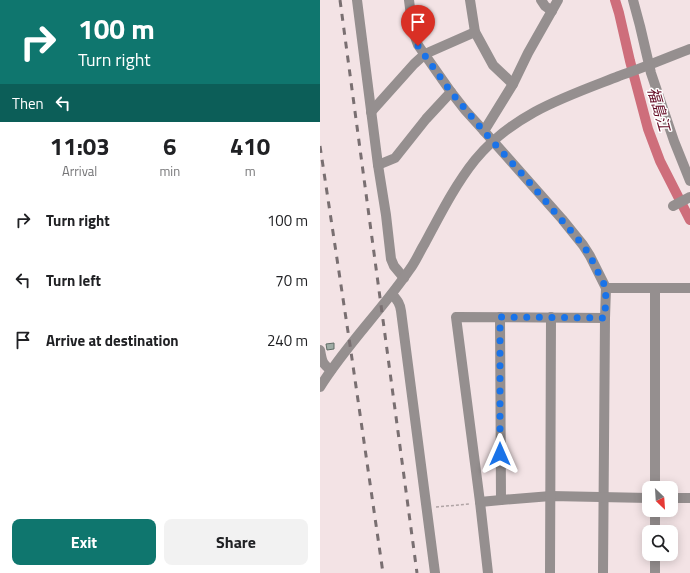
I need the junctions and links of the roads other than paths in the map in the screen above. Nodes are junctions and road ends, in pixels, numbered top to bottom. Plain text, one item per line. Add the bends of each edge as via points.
1 (357, 0) edge
2 (409, 0) edge
3 (470, 0) edge
4 (541, 0) edge
5 (558, 0) edge
6 (633, 0) edge
7 (552, 11) junction
8 (475, 32) junction
9 (690, 49) edge
10 (425, 54) junction
11 (646, 66) junction
12 (512, 84) junction
13 (451, 92) junction
14 (372, 112) junction
15 (484, 131) junction
16 (492, 141) junction
17 (378, 165) junction
18 (690, 181) edge
19 (690, 197) edge
20 (673, 206) dead end
21 (404, 278) junction
22 (606, 288) junction
23 (655, 288) junction
24 (690, 288) edge
25 (392, 294) junction
26 (500, 317) junction
27 (551, 317) junction
28 (605, 318) junction
29 (320, 350) edge
30 (331, 370) junction
31 (320, 387) edge
32 (655, 481) edge
33 (551, 496) junction
34 (604, 497) junction
35 (642, 498) edge
36 (678, 498) edge
37 (690, 498) edge
38 (501, 500) junction
39 (477, 503) junction
40 (655, 561) edge
41 (435, 573) edge
42 (488, 573) edge
43 (550, 573) edge
44 (603, 573) edge
45 (655, 573) edge

1 - 14 street
2 - 10 street via 415,38
3 - 8 street
4 - 7 street
5 - 7 street
6 - 11 street
7 - 12 street
8 - 10 street
8 - 12 street via 493,65
9 - 11 street
10 - 13 street
10 - 14 street
11 - 16 street via 547,104
11 - 18 street
12 - 15 street
13 - 15 street
13 - 17 street via 395,158
14 - 17 street
15 - 16 street
16 - 21 street via 455,188
16 - 22 street via 580,241
17 - 21 street via 391,259
19 - 20 street
21 - 25 street
22 - 23 street
22 - 28 street
23 - 24 street
23 - 32 street
25 - 30 street
25 - 41 street via 398,301 401,311
26 - 27 street
26 - 38 street
26 - 39 street via 456,317
27 - 28 street
27 - 33 street
28 - 34 street
29 - 30 street via 321,360
30 - 31 street
33 - 34 street
33 - 38 street
33 - 43 street
34 - 35 street
34 - 44 street
36 - 37 street
38 - 39 street
39 - 42 street
40 - 45 street

